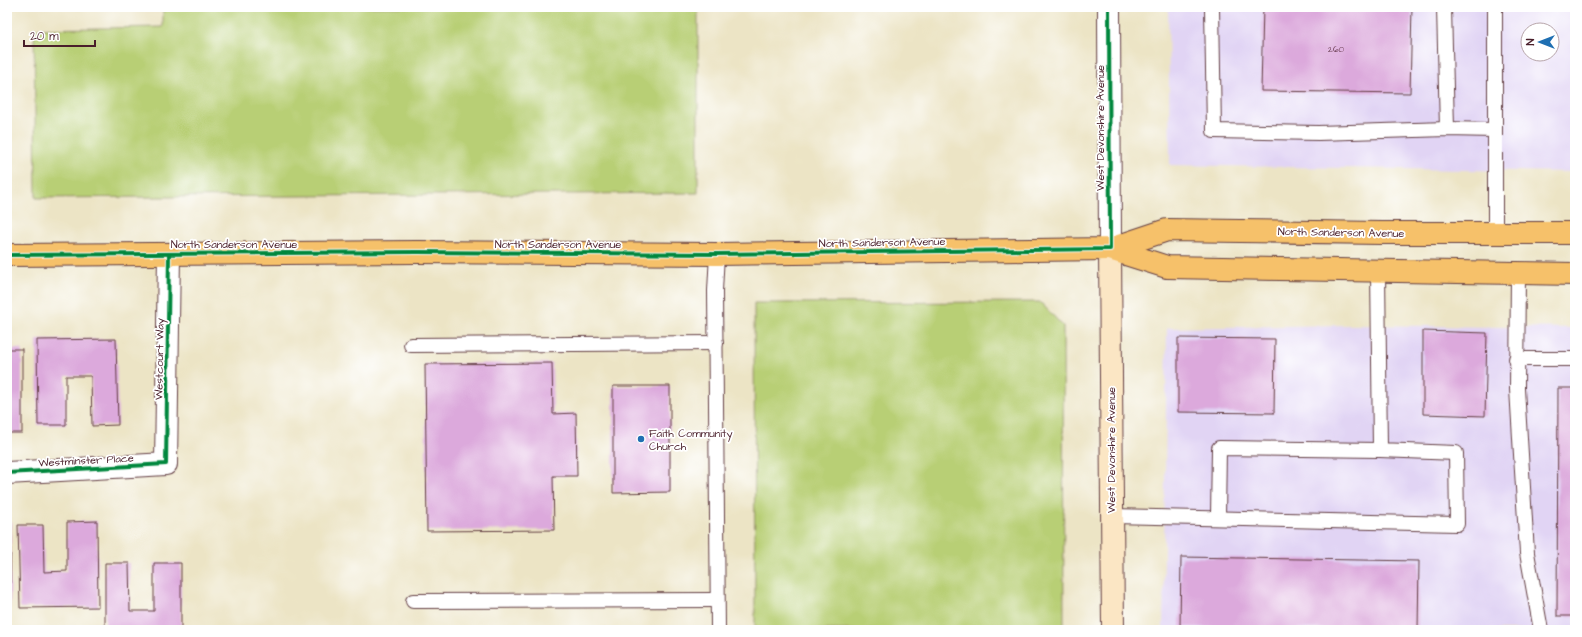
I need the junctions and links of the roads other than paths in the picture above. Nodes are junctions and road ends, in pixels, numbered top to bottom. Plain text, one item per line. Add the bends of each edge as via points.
1 (1109, 7) edge
2 (1212, 7) edge
3 (1444, 7) edge
4 (1495, 7) edge
5 (1447, 129) junction
6 (1495, 130) junction
7 (1495, 233) junction
8 (1575, 234) edge
9 (1110, 249) junction
10 (170, 254) junction
11 (717, 254) junction
12 (7, 255) edge
13 (1378, 270) junction
14 (1518, 273) junction
15 (1575, 274) edge
16 (716, 343) junction
17 (411, 345) dead end
18 (1516, 359) junction
19 (1575, 359) edge
20 (1380, 450) junction
21 (166, 464) joint
22 (7, 473) edge
23 (1112, 516) junction
24 (1218, 518) junction
25 (717, 600) junction
26 (413, 601) dead end
27 (718, 630) edge
28 (1113, 630) edge
29 (1541, 630) edge

1 - 9 street, West Devonshire Avenue
2 - 5 lane via 1214,131 1318,133
3 - 5 lane
4 - 6 lane
5 - 6 lane
6 - 7 lane
7 - 8 highway, North Sanderson Avenue
7 - 9 highway, North Sanderson Avenue via 1167,230
9 - 11 highway, North Sanderson Avenue
9 - 13 highway, North Sanderson Avenue via 1167,267
9 - 23 main road, West Devonshire Avenue
10 - 11 highway, North Sanderson Avenue
10 - 12 highway, North Sanderson Avenue
10 - 21 street, Westcourt Way
11 - 16 lane
13 - 14 highway, North Sanderson Avenue
13 - 20 lane
14 - 15 highway, North Sanderson Avenue
14 - 18 lane
16 - 17 lane
16 - 25 lane
18 - 19 lane
18 - 29 lane via 1527,553
20 - 24 lane via 1219,448
20 - 24 lane via 1456,453 1457,524
21 - 22 street, Westminster Place
23 - 24 lane
23 - 28 main road, West Devonshire Avenue
25 - 26 lane
25 - 27 lane

